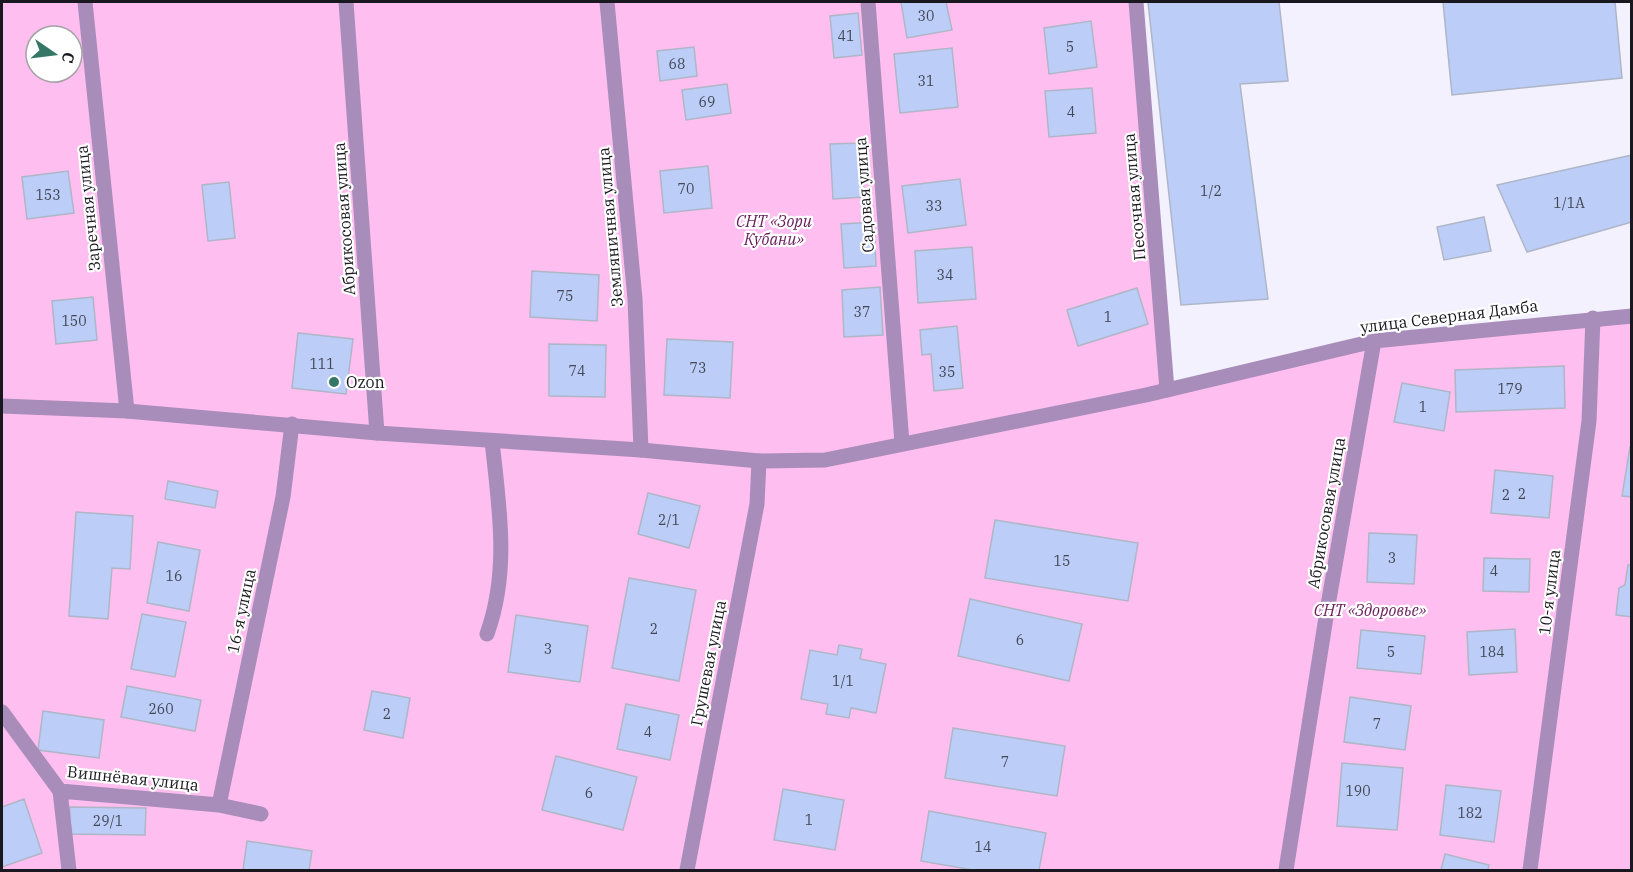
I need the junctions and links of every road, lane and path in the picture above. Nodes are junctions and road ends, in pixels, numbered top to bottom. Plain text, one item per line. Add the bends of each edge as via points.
1 (85, 2) edge
2 (346, 2) edge
3 (607, 2) edge
4 (868, 2) edge
5 (1136, 2) edge
6 (1632, 316) edge
7 (1593, 318) junction
8 (1374, 340) junction
9 (1167, 390) junction
10 (2, 406) edge
11 (127, 411) junction
12 (292, 424) junction
13 (377, 433) junction
14 (492, 441) junction
15 (902, 444) junction
16 (641, 450) junction
17 (759, 461) junction
18 (487, 634) dead end
19 (2, 712) edge
20 (60, 791) junction
21 (219, 805) junction
22 (261, 814) dead end
23 (69, 870) edge
24 (687, 870) edge
25 (1286, 870) edge
26 (1530, 870) edge

1 - 11 street, Заречная улица
2 - 13 street, Абрикосовая улица
3 - 16 street, Земляничная улица via 635,299
4 - 15 street, Садовая улица
5 - 9 street, Песочная улица
6 - 7 street, улица Северная Дамба
7 - 8 street, улица Северная Дамба
7 - 26 street, 10-я улица via 1589,422
8 - 9 street, улица Северная Дамба
8 - 25 street, Абрикосовая улица
9 - 15 street, улица Северная Дамба
10 - 11 street, улица Северная Дамба
11 - 12 street, улица Северная Дамба
12 - 13 street, улица Северная Дамба
12 - 21 street, 16-я улица via 283,496
13 - 14 street, улица Северная Дамба
14 - 16 street, улица Северная Дамба
14 - 18 street via 502,558
15 - 17 street, улица Северная Дамба via 825,460
16 - 17 street, улица Северная Дамба
17 - 24 street, Грушевая улица via 757,504
19 - 20 street, Вишнёвая улица
20 - 21 street, Вишнёвая улица
20 - 23 street
21 - 22 street, Вишнёвая улица

